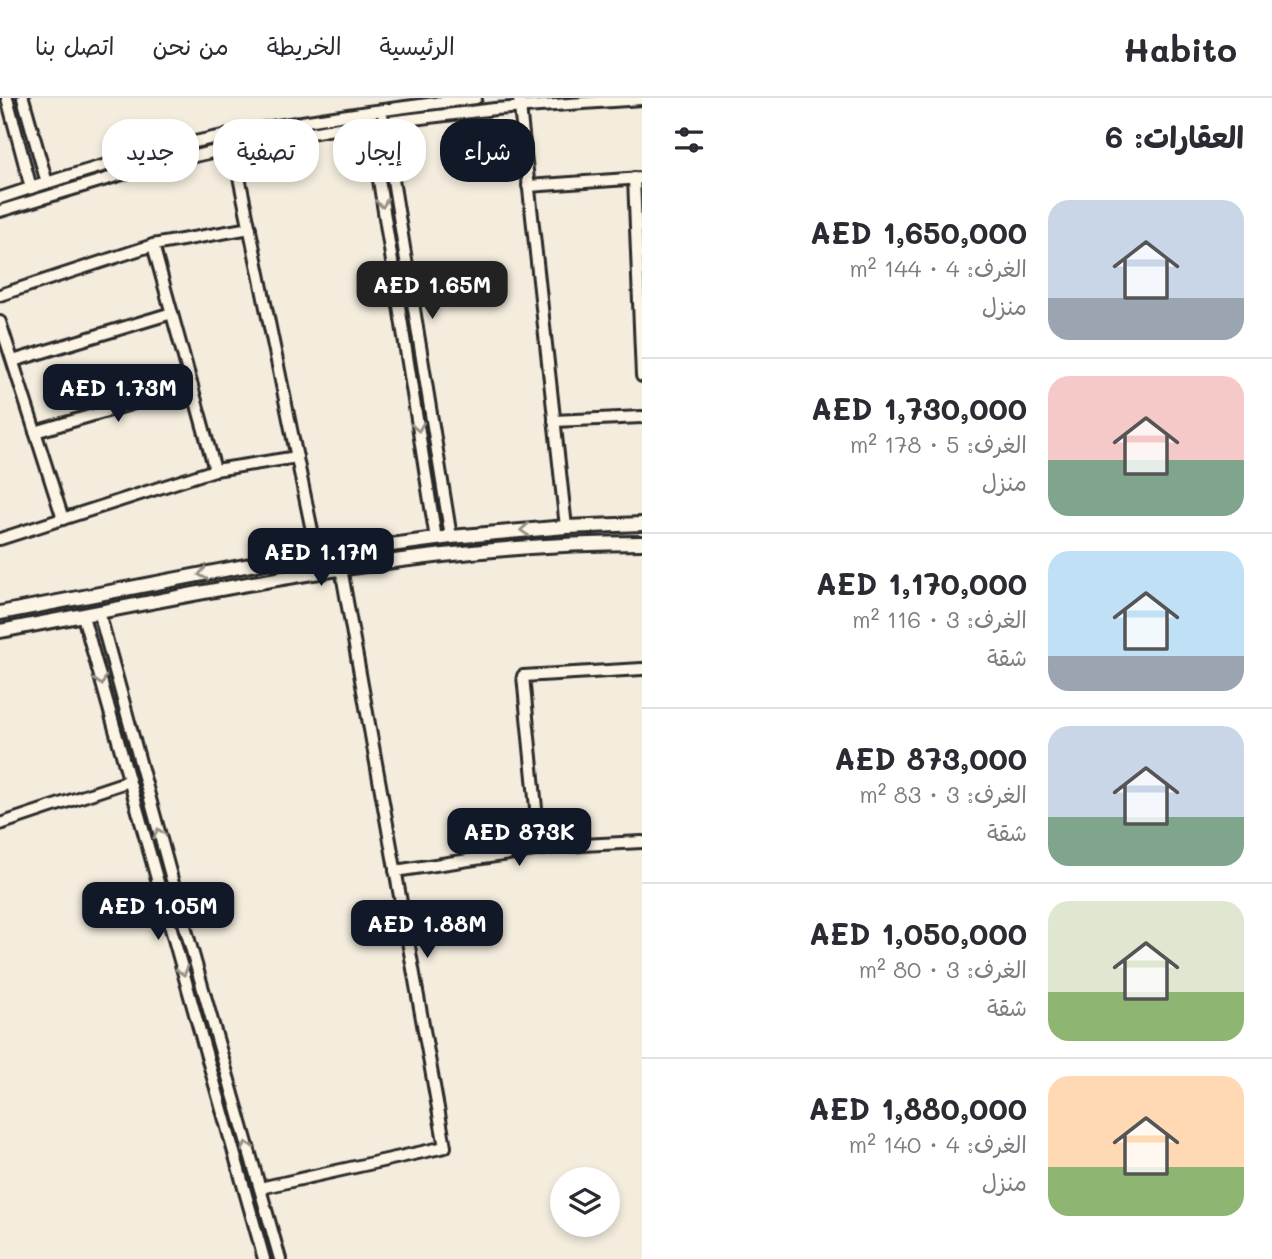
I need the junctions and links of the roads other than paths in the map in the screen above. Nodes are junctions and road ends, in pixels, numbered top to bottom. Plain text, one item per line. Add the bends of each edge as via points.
1 (6, 98) edge
2 (23, 98) edge
3 (476, 98) edge
4 (642, 99) edge
5 (519, 102) edge
6 (381, 110) junction
7 (368, 111) junction
8 (319, 119) edge
9 (369, 119) edge
10 (383, 119) edge
11 (410, 119) edge
12 (213, 138) edge
13 (213, 152) edge
14 (638, 178) edge
15 (240, 182) edge
16 (379, 182) edge
17 (394, 182) edge
18 (47, 183) junction
19 (528, 186) junction
20 (31, 188) junction
21 (0, 198) edge
22 (0, 211) edge
23 (250, 228) junction
24 (153, 244) junction
25 (639, 248) edge
26 (0, 295) edge
27 (172, 313) junction
28 (641, 321) edge
29 (0, 322) edge
30 (13, 361) junction
31 (642, 376) edge
32 (192, 386) junction
33 (642, 417) edge
34 (554, 421) junction
35 (35, 432) junction
36 (297, 457) junction
37 (215, 470) junction
38 (63, 519) junction
39 (642, 524) edge
40 (566, 527) junction
41 (451, 537) junction
42 (0, 539) edge
43 (436, 539) junction
44 (642, 543) edge
45 (317, 555) junction
46 (341, 568) junction
47 (99, 612) junction
48 (0, 613) edge
49 (83, 615) junction
50 (0, 631) edge
51 (642, 669) edge
52 (129, 781) junction
53 (0, 824) edge
54 (642, 842) edge
55 (540, 849) junction
56 (395, 871) junction
57 (260, 1188) junction
58 (264, 1259) edge
59 (279, 1259) edge

1 - 20 street
2 - 18 street
3 - 6 street
4 - 5 street
5 - 11 street
5 - 19 street
6 - 7 street
6 - 10 street
7 - 8 street
7 - 9 street
12 - 18 street
13 - 22 street via 146,167
14 - 19 street
14 - 25 street
15 - 23 street
16 -> 43 street
17 - 41 street
18 - 20 street
19 - 34 street
20 - 21 street
23 - 24 street
23 - 36 street
24 - 26 street
24 - 27 street
25 - 28 street
27 - 30 street
27 - 32 street
28 - 31 street
29 - 30 street
30 - 35 street
32 - 35 street
32 - 37 street
33 - 34 street
34 - 40 street
35 - 38 street
36 - 37 street
36 - 45 street
37 - 38 street
38 - 42 street
39 - 40 street
40 -> 41 street
41 - 43 street
43 - 45 street
44 - 46 street via 454,554
45 -> 48 street
46 - 47 street
46 - 56 street
47 - 49 street
57 -> 47 street
49 - 50 street
49 -> 52 street
51 - 55 street via 523,676
52 - 53 street
52 -> 58 street
54 - 55 street
55 - 56 street
56 - 57 street via 445,1147
57 - 59 street

